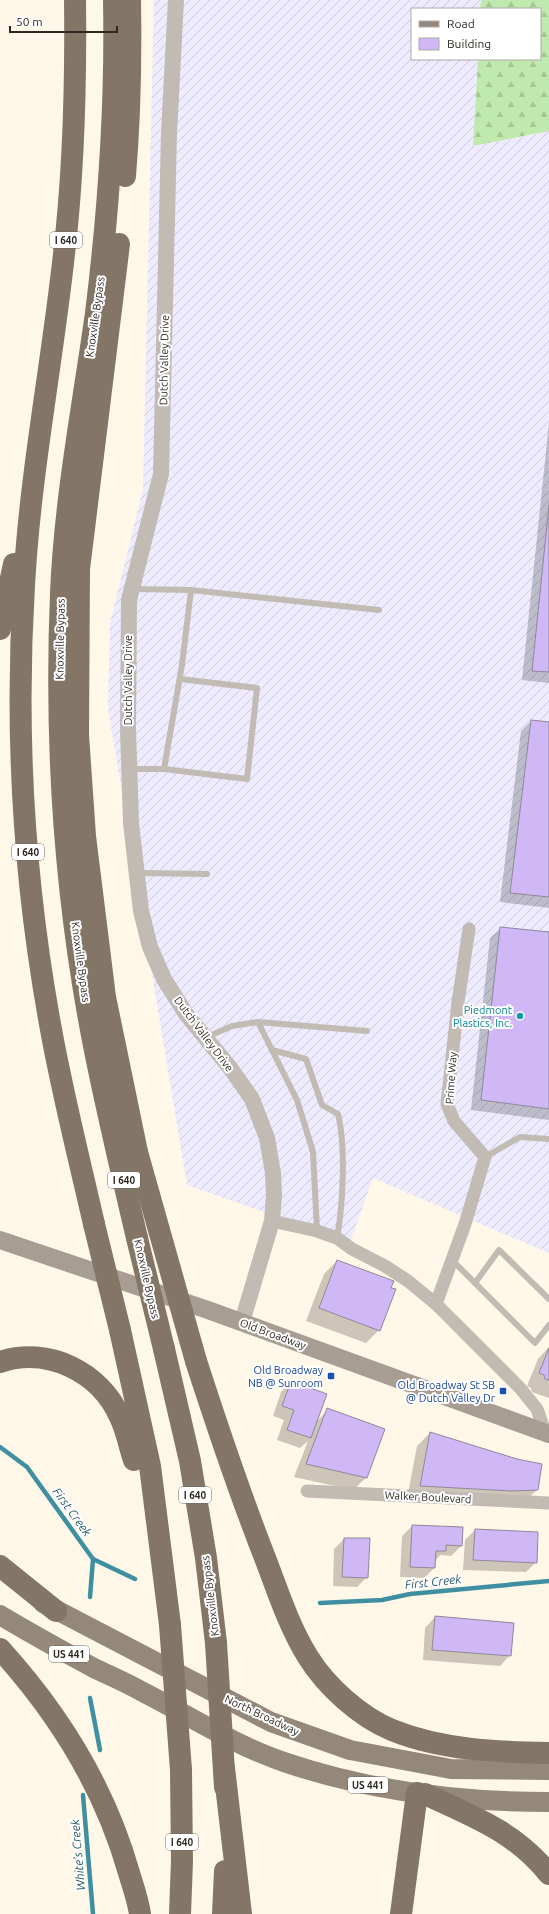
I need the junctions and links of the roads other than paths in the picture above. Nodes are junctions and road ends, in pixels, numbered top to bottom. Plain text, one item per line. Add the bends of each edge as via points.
1 (75, 0) edge
2 (114, 0) edge
3 (130, 0) edge
4 (176, 0) edge
5 (34, 475) junction
6 (132, 589) junction
7 (191, 590) junction
8 (379, 610) dead end
9 (0, 629) edge
10 (180, 679) junction
11 (129, 769) junction
12 (164, 770) junction
13 (136, 873) junction
14 (207, 874) dead end
15 (469, 929) dead end
16 (258, 1022) junction
17 (367, 1031) dead end
18 (205, 1038) junction
19 (272, 1050) junction
20 (549, 1139) edge
21 (485, 1157) junction
22 (272, 1221) junction
23 (318, 1231) junction
24 (336, 1238) junction
25 (0, 1240) edge
26 (452, 1260) junction
27 (475, 1283) junction
28 (549, 1299) edge
29 (436, 1304) junction
30 (242, 1322) junction
31 (549, 1326) edge
32 (0, 1362) edge
33 (547, 1433) edge
34 (307, 1491) dead end
35 (549, 1503) edge
36 (155, 1512) junction
37 (0, 1566) edge
38 (0, 1577) edge
39 (56, 1611) junction
40 (0, 1615) edge
41 (0, 1649) edge
42 (549, 1753) edge
43 (223, 1754) junction
44 (409, 1762) junction
45 (549, 1770) edge
46 (421, 1794) junction
47 (549, 1802) edge
48 (549, 1874) edge
49 (140, 1914) edge
50 (180, 1914) edge
51 (223, 1914) edge
52 (241, 1914) edge
53 (401, 1914) edge

1 - 5 highway, I 640 via 76,94 69,208
2 - 43 highway, Knoxville Bypass / I 640, bridge via 114,102 110,188 66,528 61,590 59,722 69,873 82,976 110,1123 190,1461 206,1558 216,1643
3 - 42 highway, bridge via 128,138 116,275 79,570 78,735 84,836 105,997 138,1152 196,1361 238,1490 286,1615 322,1676 336,1692 390,1729 451,1746
4 - 6 street, Dutch Valley Drive via 169,133 161,474
5 - 9 highway
5 - 36 highway, I 640, bridge via 26,544 20,669 29,872 50,1023 66,1103 150,1466
6 - 7 lane
6 - 11 street, Dutch Valley Drive via 129,600
7 - 8 lane
7 - 10 lane
10 - 12 lane
10 - 12 lane via 257,688 247,779
11 - 12 lane
11 - 13 street, Dutch Valley Drive
13 - 14 lane
13 - 18 street, Dutch Valley Drive via 141,911 150,947 164,979
15 - 21 street, Prime Way via 447,1104 454,1121
16 - 17 lane
16 - 18 lane via 232,1026
16 - 19 lane
18 - 22 street, Dutch Valley Drive via 231,1068 252,1099 267,1138 273,1173
19 - 23 lane via 297,1100 313,1152
19 - 24 lane via 306,1059 322,1105 338,1114 342,1130 341,1214
20 - 21 lane via 520,1137
21 - 26 street
22 - 23 street, Old Broadway
22 - 30 street, Dutch Valley Drive
23 - 24 street, Old Broadway
24 - 29 street, Old Broadway via 352,1250 385,1266
25 - 30 main road, Old Broadway
26 - 27 lane
26 - 29 street
27 - 28 lane via 499,1250
27 - 31 lane via 535,1343
29 - 33 street, Old Broadway via 520,1388 537,1409
30 - 33 main road, Old Broadway
32 - 36 highway via 24,1358 44,1358 62,1362 99,1386 120,1415
34 - 35 street, Walker Boulevard
36 - 50 highway, I 640, bridge via 170,1625 181,1770
37 - 39 highway
38 - 39 main road, North Broadway / US 441
39 - 44 main road, North Broadway / US 441 via 271,1722 350,1750
40 - 46 main road, US 441 via 198,1722 283,1762 366,1785
41 - 49 highway via 24,1675 57,1719 102,1799 121,1845
43 - 51 highway, Knoxville Bypass / I 640, bridge via 226,1856
43 - 52 highway
44 - 45 main road, North Broadway / US 441 via 451,1769
44 - 46 main road
46 - 47 main road, US 441
46 - 48 highway via 505,1833 532,1854
46 - 53 highway

